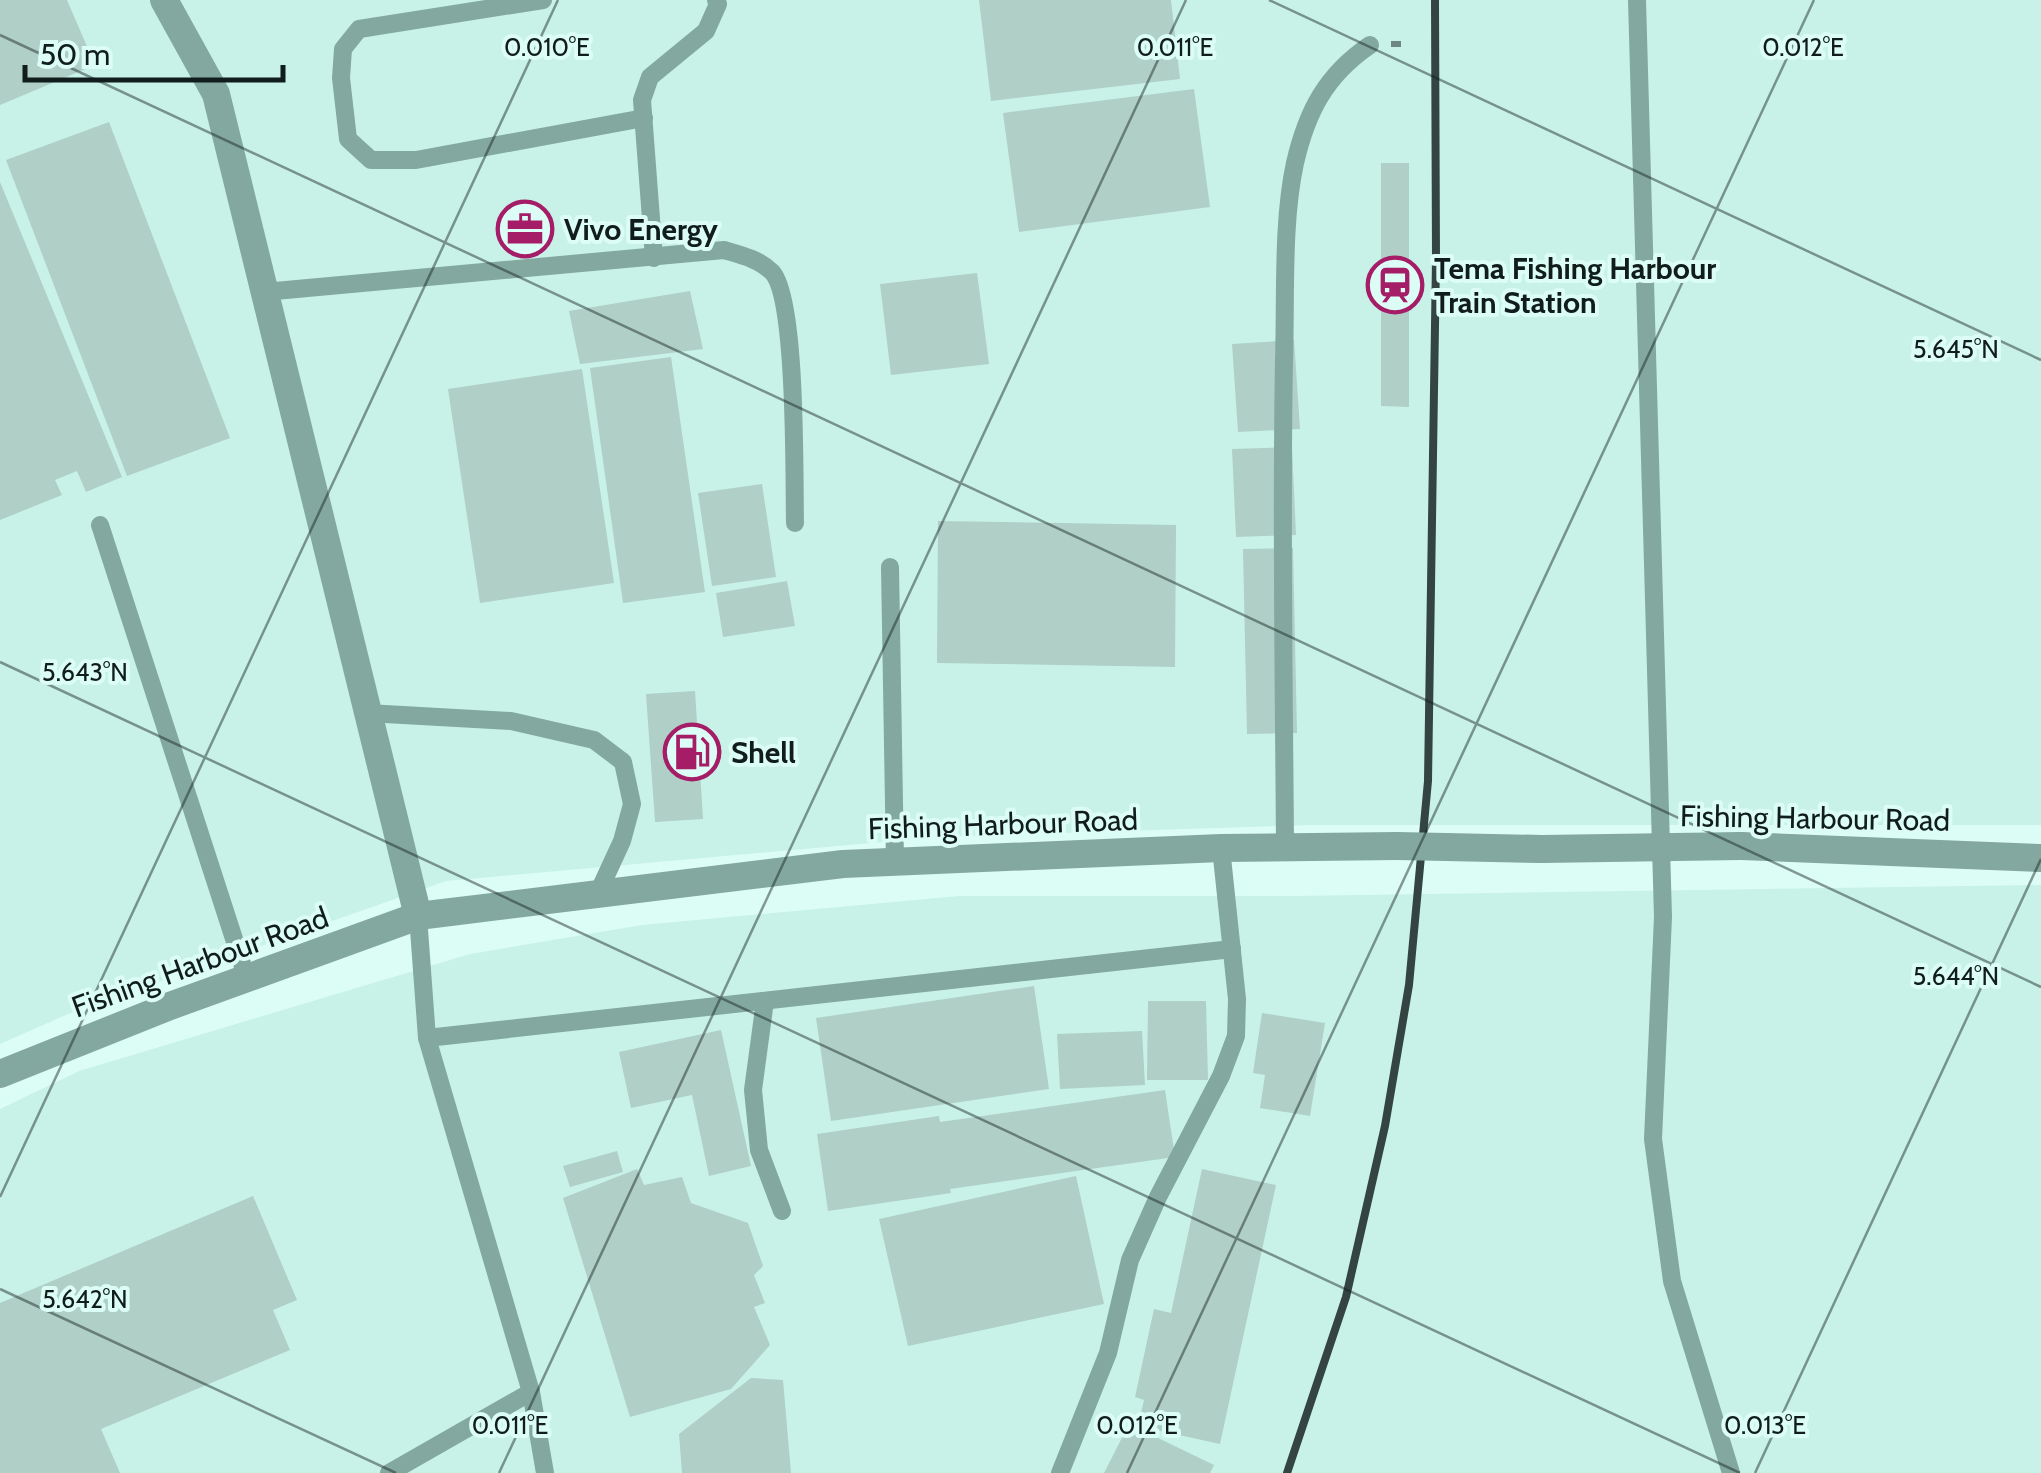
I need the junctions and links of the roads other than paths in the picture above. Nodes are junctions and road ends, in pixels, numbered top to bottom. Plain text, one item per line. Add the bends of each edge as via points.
1 (164, 0) edge
2 (543, 0) edge
3 (716, 0) edge
4 (1638, 0) edge
5 (1370, 45) dead end
6 (644, 118) junction
7 (654, 258) junction
8 (264, 292) junction
9 (795, 523) dead end
10 (100, 525) dead end
11 (890, 567) dead end
12 (367, 712) junction
13 (1285, 847) junction
14 (1221, 848) junction
15 (2041, 858) edge
16 (895, 862) junction
17 (598, 893) junction
18 (418, 916) junction
19 (1232, 948) junction
20 (247, 979) junction
21 (765, 1001) junction
22 (427, 1038) junction
23 (0, 1074) edge
24 (782, 1212) dead end
25 (530, 1392) junction
26 (389, 1473) edge
27 (545, 1473) edge
28 (1060, 1473) edge
29 (1731, 1473) edge

1 - 8 street via 216,94
2 - 6 lane via 359,29 343,50 340,78 348,139 371,160 416,160
3 - 6 lane via 706,31 650,77
4 - 29 lane via 1662,917 1653,1139 1672,1281
5 - 13 lane via 1344,63 1318,96 1295,164 1282,450
6 - 7 lane
7 - 8 lane
7 - 9 lane via 724,250 775,274 788,315
8 - 12 street
10 - 20 lane
11 - 16 lane
12 - 17 lane via 511,722 594,740 623,762 632,804
12 - 18 street
13 - 14 street, Fishing Harbour Road
13 - 15 street, Fishing Harbour Road, bridge via 1741,846
14 - 16 street, Fishing Harbour Road
14 - 19 lane
16 - 17 street, Fishing Harbour Road
17 - 18 street, Fishing Harbour Road
18 - 20 street, Fishing Harbour Road
18 - 22 lane
19 - 21 lane
19 - 28 lane via 1236,1036 1130,1260 1108,1353
20 - 23 street, Fishing Harbour Road
21 - 22 lane
21 - 24 lane via 753,1090 759,1150
22 - 25 lane
25 - 26 lane
25 - 27 lane

